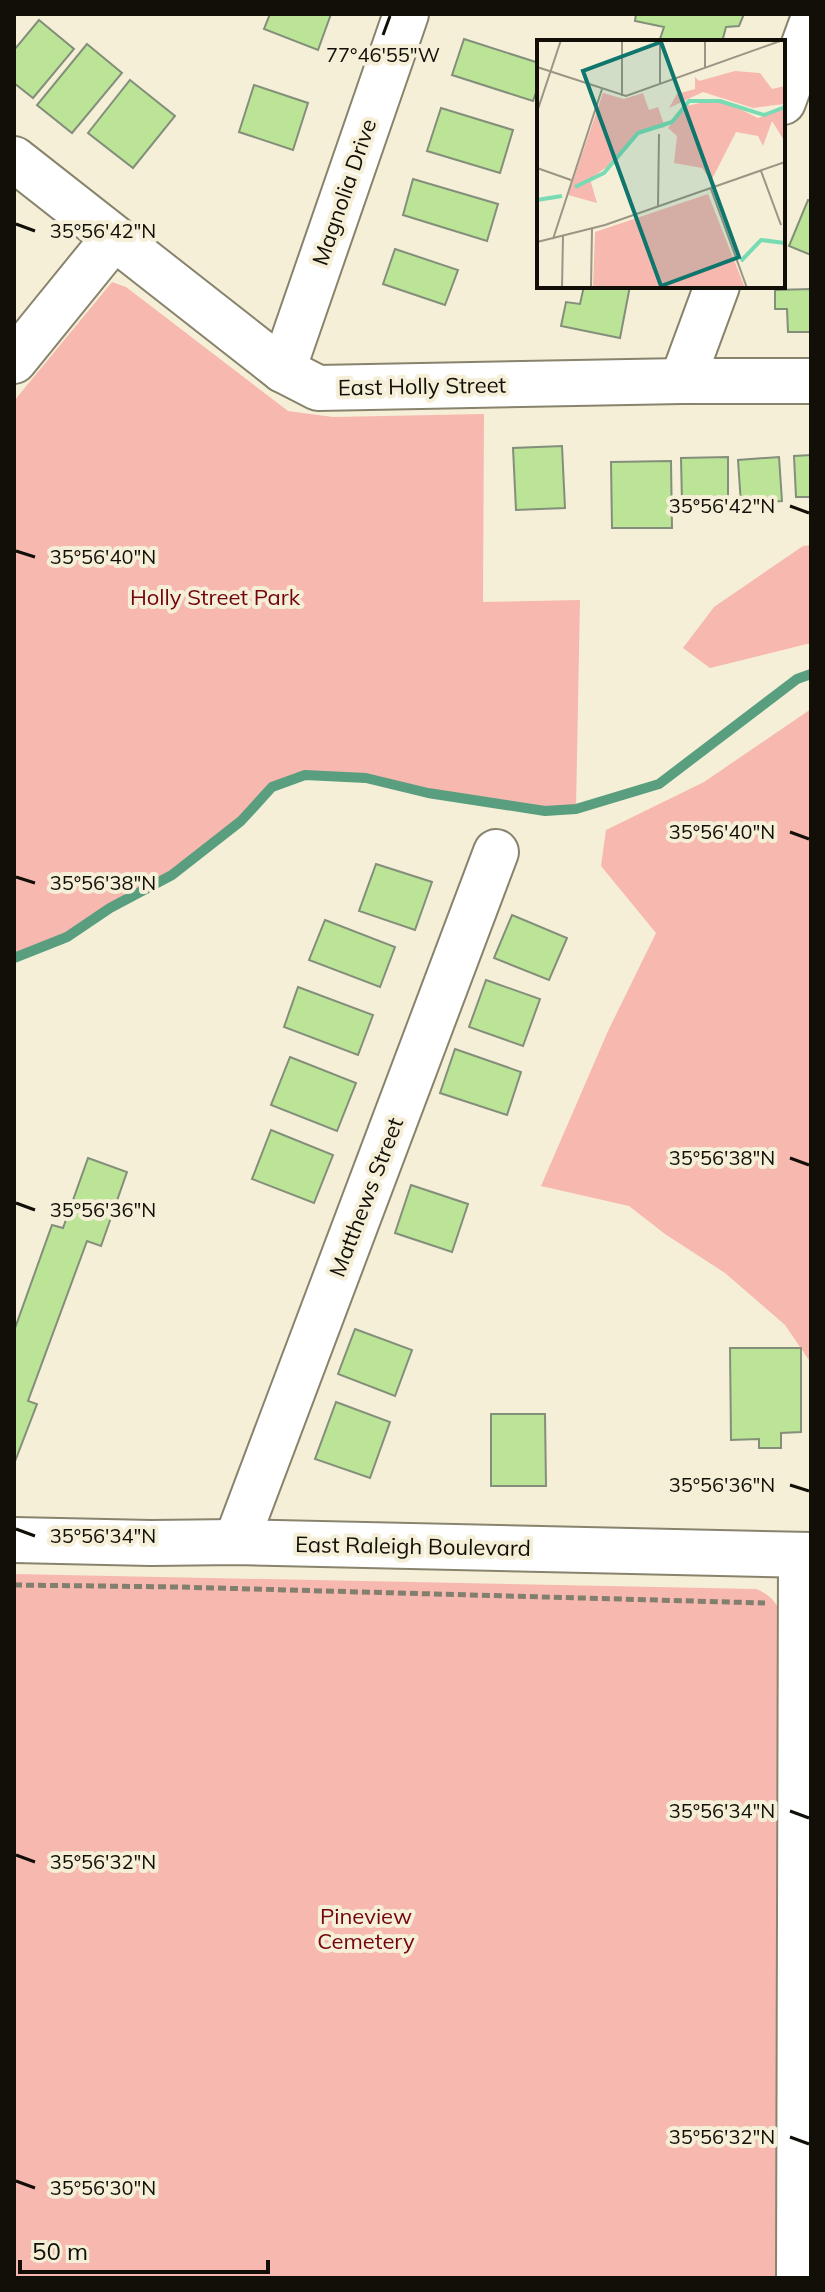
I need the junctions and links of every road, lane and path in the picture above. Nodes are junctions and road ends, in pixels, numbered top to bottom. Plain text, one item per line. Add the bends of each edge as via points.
1 (406, 14) edge
2 (811, 25) edge
3 (785, 96) edge
4 (14, 159) edge
5 (113, 239) junction
6 (716, 288) edge
7 (14, 361) edge
8 (283, 370) junction
9 (682, 381) junction
10 (811, 381) edge
11 (496, 852) dead end
12 (14, 1540) edge
13 (236, 1542) junction
14 (806, 1555) edge
15 (14, 1585) edge
16 (777, 1604) dead end
17 (799, 2278) edge

1 - 8 street, Magnolia Drive
2 - 3 street
4 - 5 street, East Holly Street
5 - 7 street
5 - 8 street, East Holly Street
6 - 9 street
8 - 9 street, East Holly Street via 318,388
9 - 10 street, East Holly Street
11 - 13 street, Matthews Street
12 - 13 street, East Raleigh Boulevard
13 - 14 street, East Raleigh Boulevard
14 - 17 street
15 - 16 path

